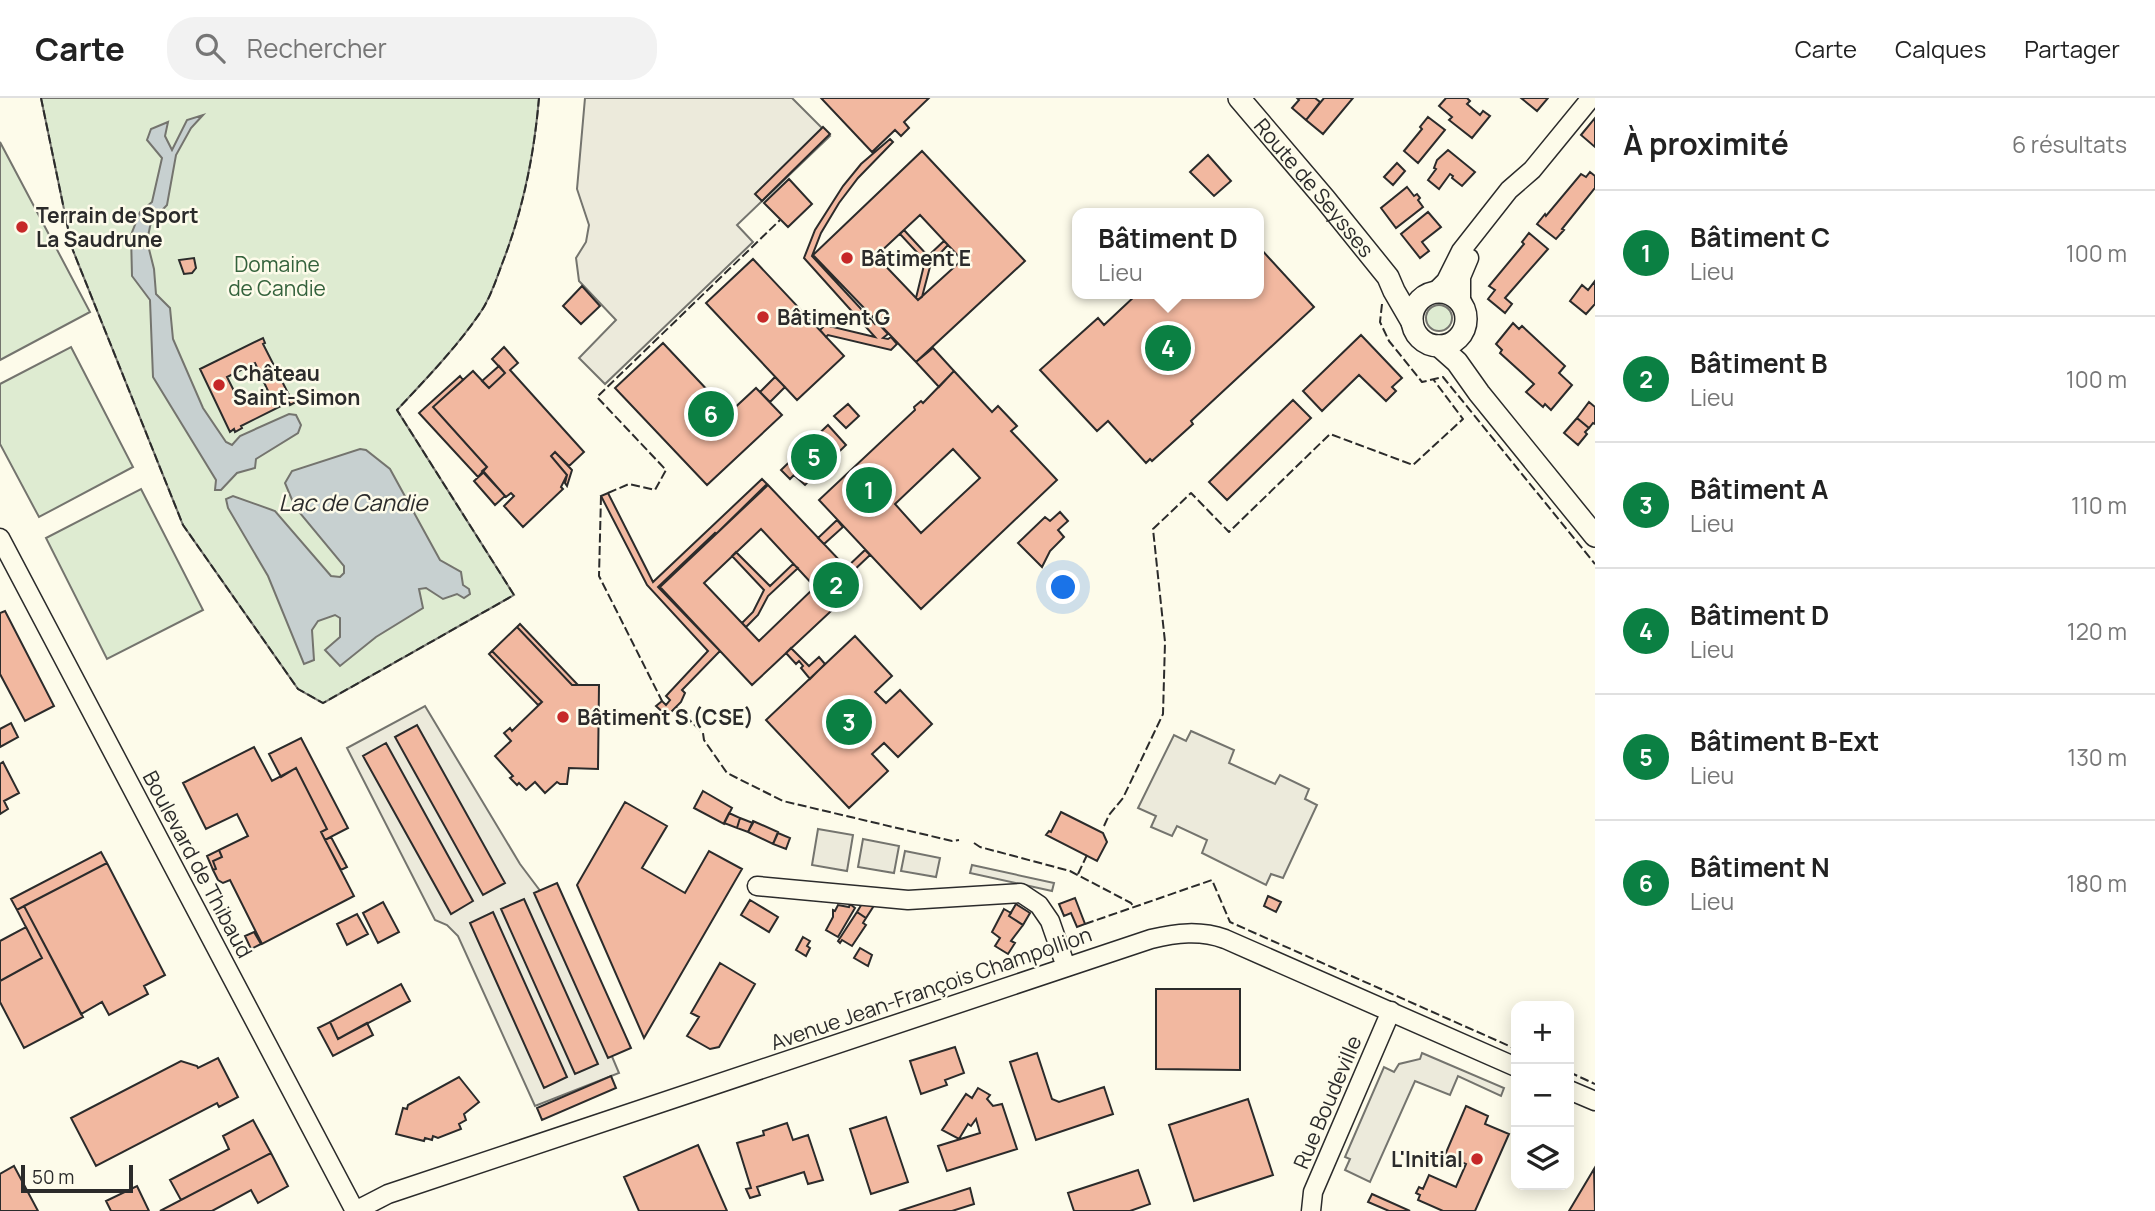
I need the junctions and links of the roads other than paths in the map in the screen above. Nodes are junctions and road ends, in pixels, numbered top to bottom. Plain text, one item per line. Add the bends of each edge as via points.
1 (1239, 98) edge
2 (1591, 98) edge
3 (1532, 170) junction
4 (1388, 277) junction
5 (1431, 293) junction
6 (1461, 303) junction
7 (1412, 322) junction
8 (1463, 332) junction
9 (1439, 346) junction
10 (1479, 393) junction
11 (1595, 536) edge
12 (0, 538) edge
13 (757, 886) dead end
14 (1066, 967) junction
15 (1391, 1012) junction
16 (1511, 1065) edge
17 (1574, 1092) edge
18 (1595, 1101) edge
19 (355, 1211) edge
20 (1311, 1211) edge

1 - 4 main road, Route de Seysses
2 - 3 street
3 - 5 street via 1509,190 1461,251 1446,281
3 - 6 street via 1518,196 1466,262
4 - 5 main road, Route de Seysses via 1412,291
4 - 7 main road, Route de Seysses
5 - 6 main road via 1450,293
5 - 7 main road via 1417,302
6 - 8 main road via 1466,317
7 - 9 main road via 1424,341
8 - 9 main road
8 - 10 main road via 1464,357
9 - 10 main road
10 - 11 main road
12 - 19 street, Boulevard de Thibaud
13 - 14 street via 908,900 1021,893 1039,905 1050,921
14 - 15 street, Avenue Jean-François Champollion via 1151,939 1213,934
14 - 19 street, Avenue Jean-François Champollion via 400,1190
15 - 16 street, Avenue Jean-François Champollion
15 - 20 street, Rue Boudeville via 1313,1192
17 - 18 street

